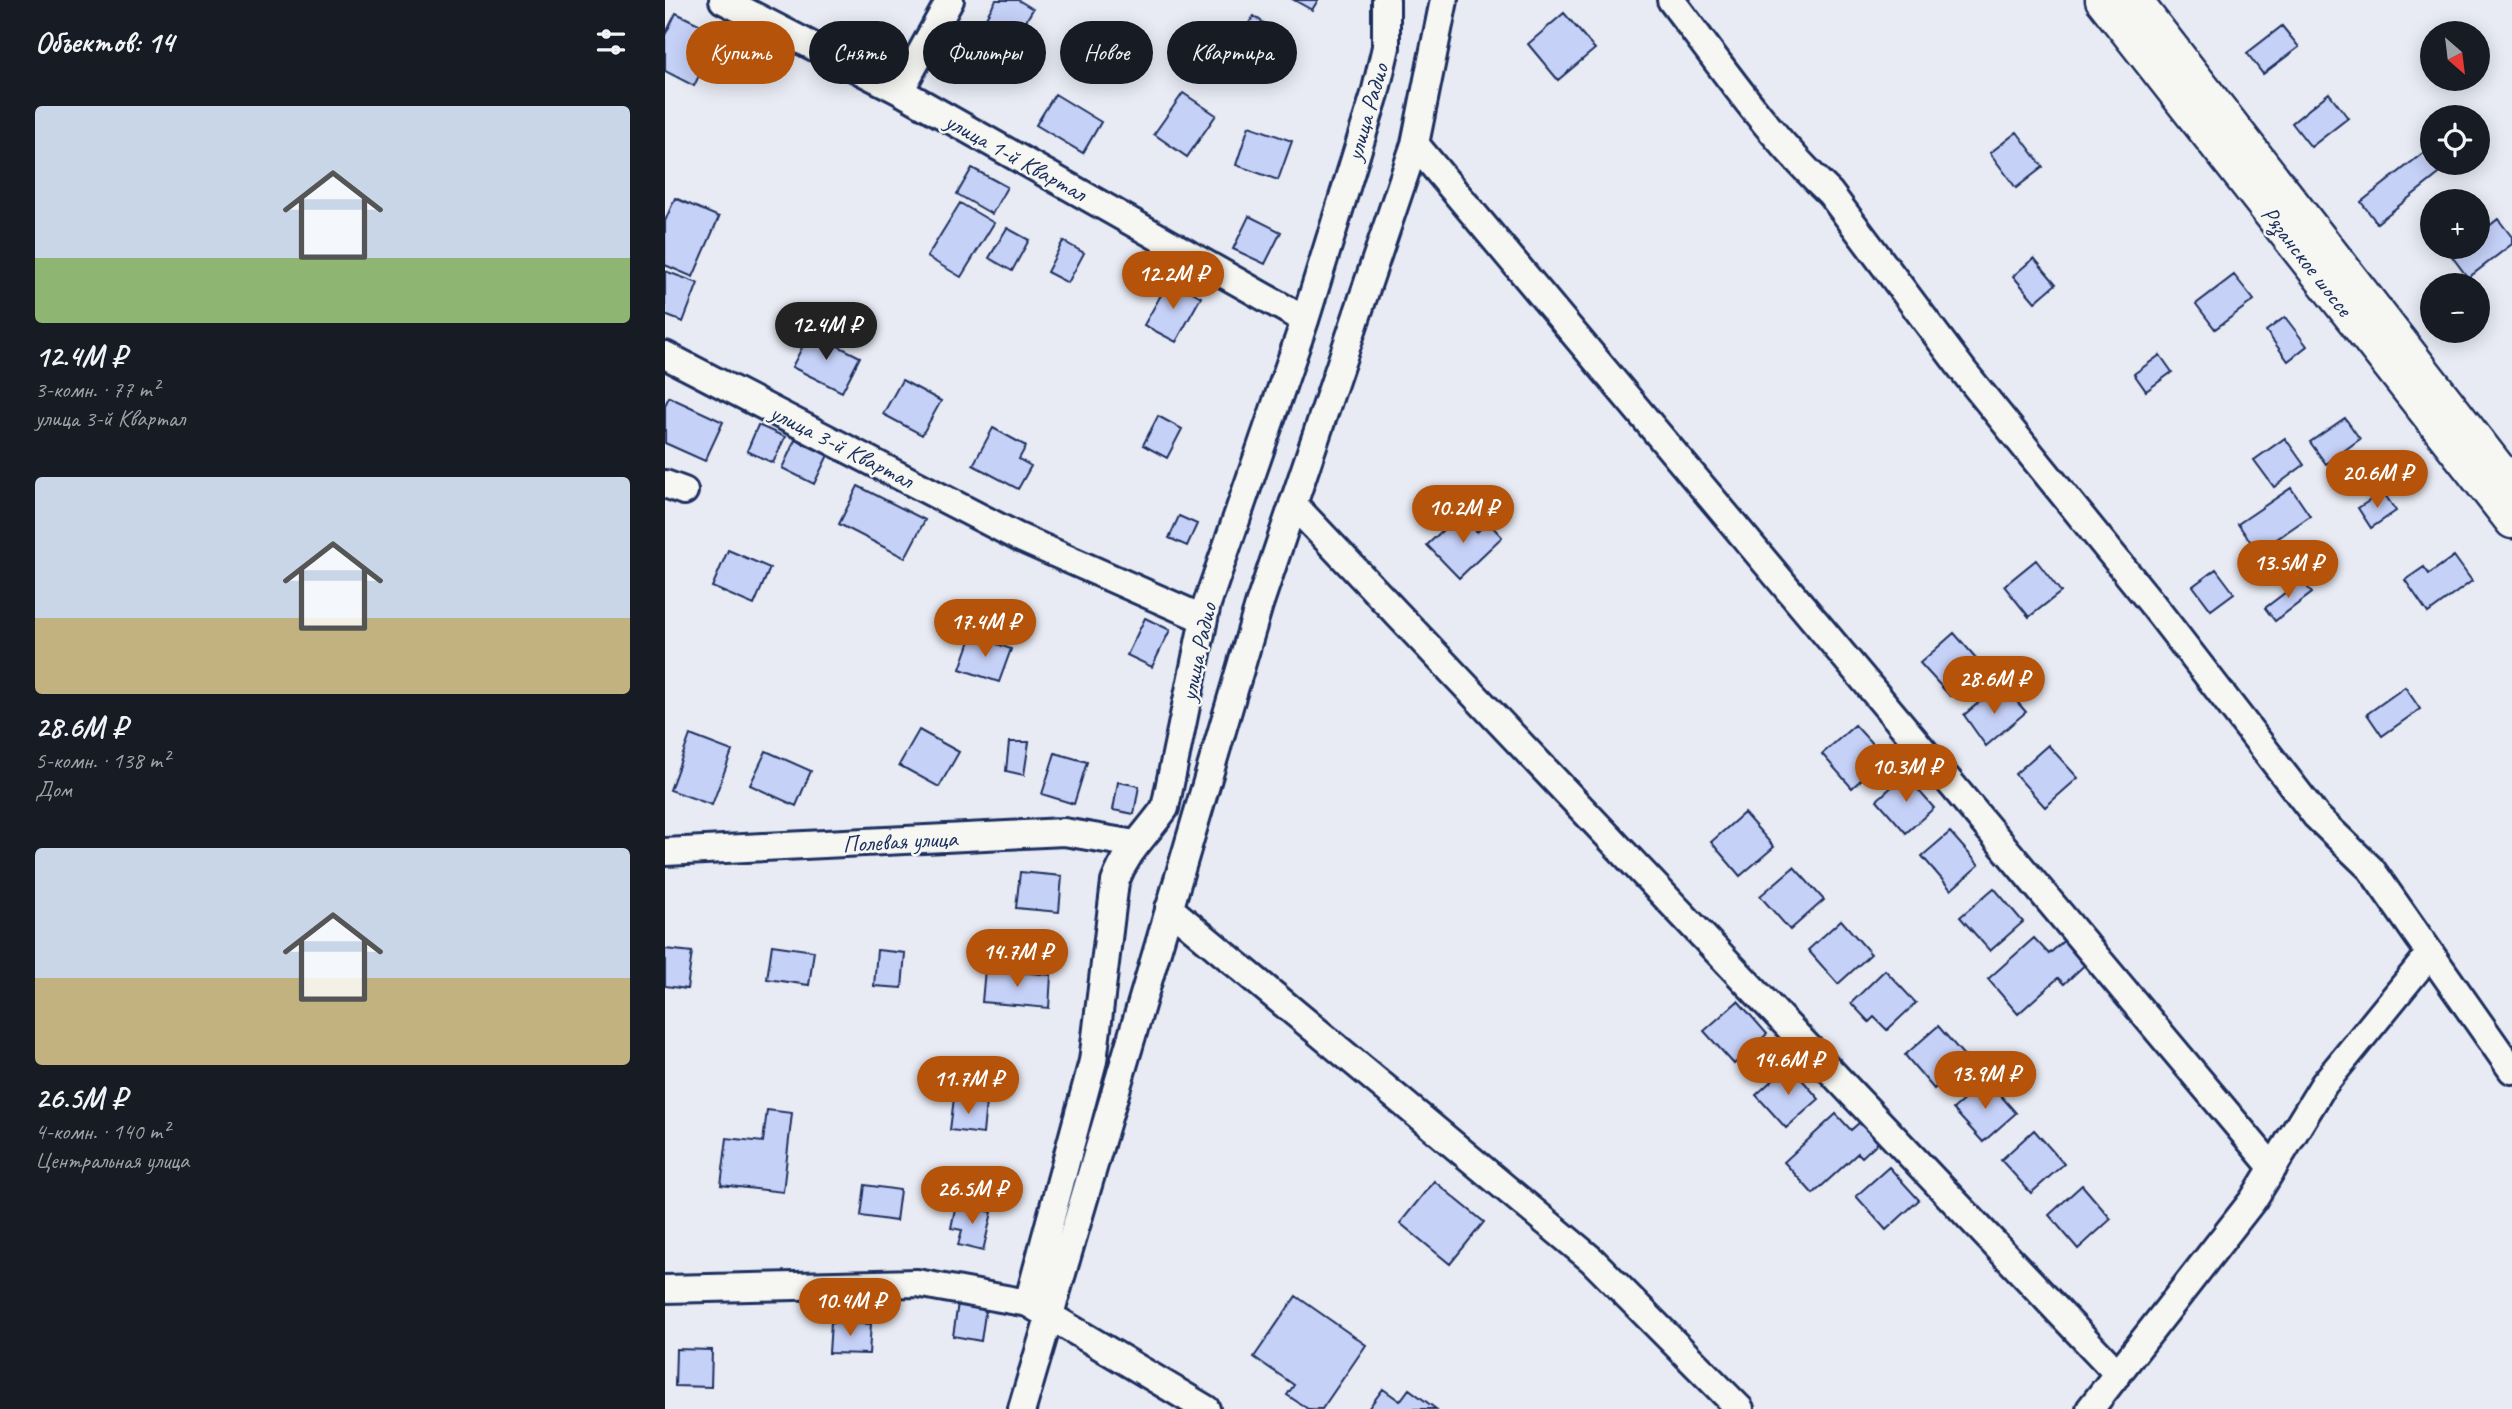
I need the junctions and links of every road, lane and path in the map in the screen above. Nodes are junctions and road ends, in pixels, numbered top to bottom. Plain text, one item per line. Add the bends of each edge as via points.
1 (723, 0) edge
2 (950, 0) edge
3 (1386, 0) edge
4 (1444, 0) edge
5 (1671, 0) edge
6 (2102, 0) edge
7 (2135, 0) edge
8 (900, 91) junction
9 (1415, 144) junction
10 (1305, 320) junction
11 (665, 355) edge
12 (2512, 485) edge
13 (1293, 504) junction
14 (2512, 522) edge
15 (1204, 619) junction
16 (1135, 844) junction
17 (665, 852) edge
18 (1168, 908) junction
19 (2429, 956) junction
20 (2512, 1070) edge
21 (2273, 1168) junction
22 (665, 1289) edge
23 (1038, 1308) junction
24 (2118, 1374) junction
25 (1022, 1409) edge
26 (1206, 1409) edge
27 (1740, 1409) edge
28 (2090, 1409) edge

1 - 8 street, улица 1-й Квартал
2 - 8 street
3 - 10 street, улица Радио via 1385,47 1374,94
4 - 9 street
5 - 19 street via 1741,93 1830,193 1965,373 2316,816 2371,869
6 - 14 main road, Рязанское шоссе
7 - 12 main road, Рязанское шоссе
8 - 10 street, улица 1-й Квартал
9 - 13 street
9 - 21 street
10 - 15 street, улица Радио
11 - 15 street, улица 3-й Квартал via 1018,537
13 - 18 street
13 - 24 street
15 - 16 street, улица Радио via 1165,808
16 - 17 street, Полевая улица via 1063,832
16 - 23 street, улица Радио via 1115,882 1093,1061 1045,1227
18 - 23 street
18 - 27 street via 1592,1260
19 - 20 street
19 - 21 street via 2324,1084
21 - 24 street
22 - 23 street via 917,1283
23 - 25 street
23 - 26 street
24 - 28 street

